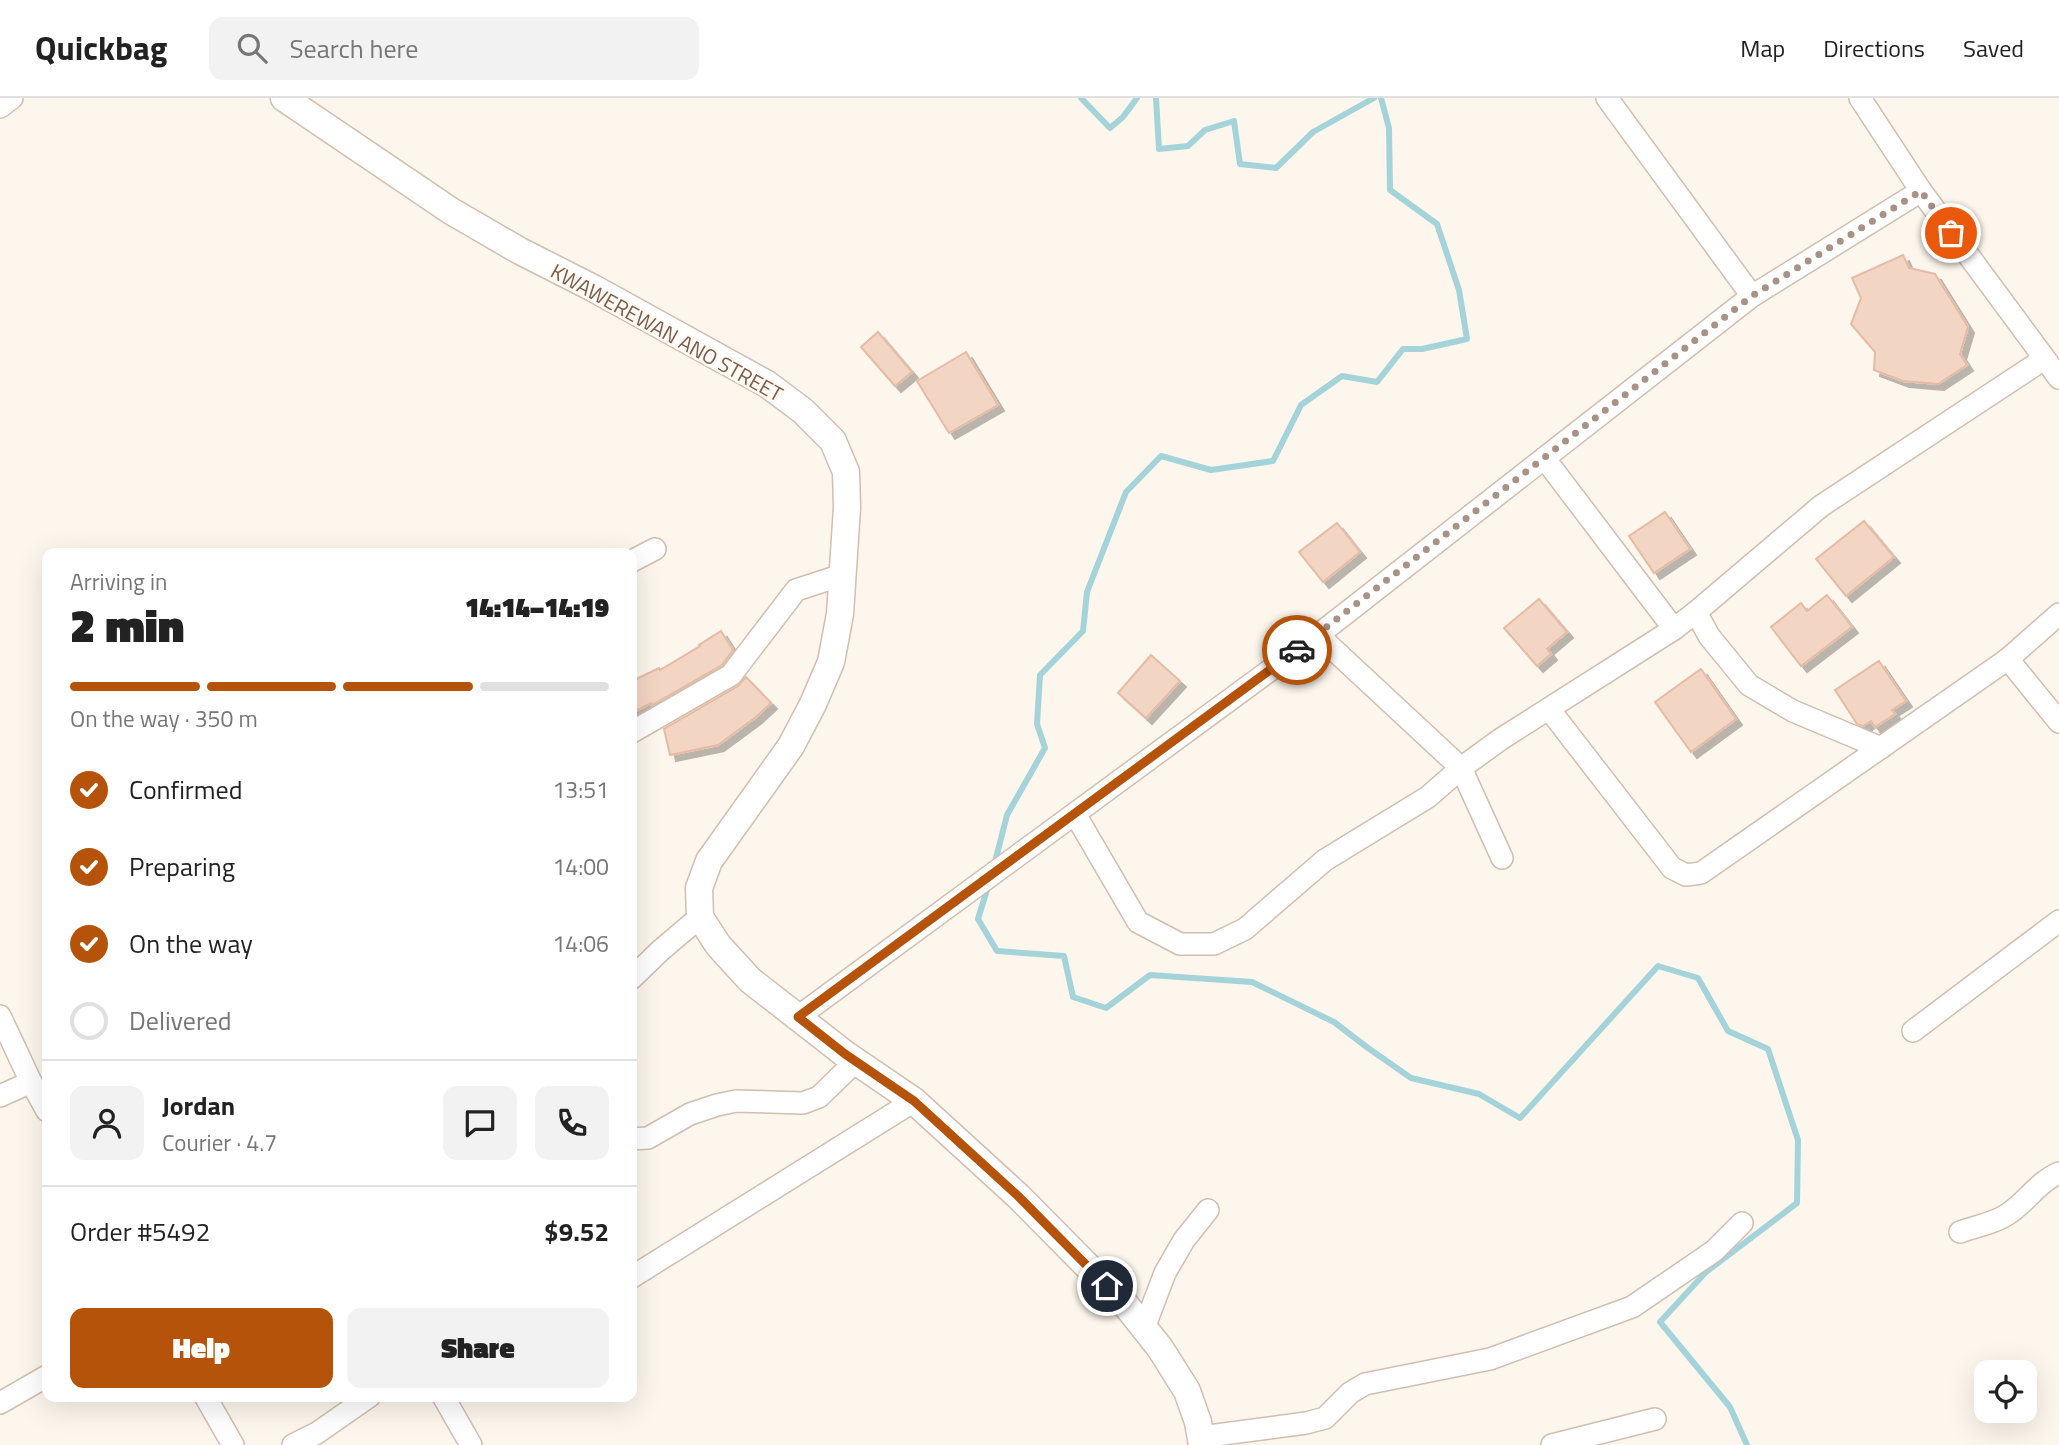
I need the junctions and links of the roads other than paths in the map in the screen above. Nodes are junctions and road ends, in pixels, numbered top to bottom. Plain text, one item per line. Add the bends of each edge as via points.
1 (12, 98) edge
2 (284, 98) edge
3 (1607, 98) edge
4 (1860, 98) edge
5 (0, 107) edge
6 (1921, 191) junction
7 (1752, 296) junction
8 (2044, 359) junction
9 (2059, 378) edge
10 (1545, 459) junction
11 (655, 549) dead end
12 (637, 558) edge
13 (842, 575) junction
14 (1696, 612) junction
15 (2059, 614) edge
16 (1674, 629) junction
17 (1318, 635) junction
18 (2008, 659) junction
19 (1549, 709) junction
20 (2059, 722) edge
21 (637, 729) edge
22 (1881, 748) junction
23 (1461, 768) junction
24 (1075, 814) junction
25 (1502, 858) dead end
26 (699, 917) junction
27 (2059, 921) edge
28 (637, 973) edge
29 (0, 1016) edge
30 (798, 1017) junction
31 (1913, 1031) dead end
32 (856, 1061) junction
33 (31, 1082) junction
34 (0, 1096) edge
35 (914, 1101) junction
36 (42, 1102) edge
37 (637, 1139) edge
38 (2059, 1173) edge
39 (1208, 1210) dead end
40 (1742, 1223) dead end
41 (1961, 1232) dead end
42 (637, 1274) edge
43 (1144, 1328) junction
44 (42, 1379) edge
45 (208, 1402) edge
46 (361, 1402) edge
47 (446, 1402) edge
48 (0, 1403) edge
49 (1655, 1419) dead end
50 (1202, 1441) edge
51 (233, 1445) edge
52 (293, 1445) edge
53 (471, 1445) edge
54 (1552, 1445) edge

1 - 5 street
2 - 13 street, KWAWEREWAN ANO STREET via 451,211 767,384 803,411 833,441 845,472
3 - 7 street
4 - 6 street
6 - 7 street
6 - 8 street
7 - 10 street
8 - 9 street
8 - 14 street via 1821,506
10 - 16 street
10 - 17 street
11 - 12 street
13 - 21 street via 796,590 731,675
13 - 26 street, KWAWEREWAN ANO STREET via 831,662 791,746 709,861 699,888
14 - 16 street
14 - 22 street via 1709,636 1749,685 1793,711
15 - 18 street
16 - 19 street
17 - 23 street
17 - 24 street
18 - 20 street
18 - 22 street
19 - 22 street via 1671,868 1686,875 1701,873
19 - 23 street
23 - 24 street via 1428,797 1325,860 1245,929 1214,944 1180,944 1138,922
23 - 25 street
24 - 30 street
26 - 28 street
26 - 30 street via 750,980
27 - 31 street
29 - 33 street
30 - 32 street
32 - 35 street
32 - 37 street via 819,1097 803,1103 736,1101 717,1105 690,1114 648,1138
33 - 34 street
33 - 36 street
35 - 42 street
35 - 43 street via 1018,1196
38 - 41 street via 2048,1177 2003,1217
39 - 43 street via 1165,1273
40 - 50 street via 1714,1251 1632,1307 1490,1359 1365,1384 1325,1418
43 - 50 street via 1187,1391
44 - 48 street
45 - 51 street
46 - 52 street
47 - 53 street
49 - 54 street

